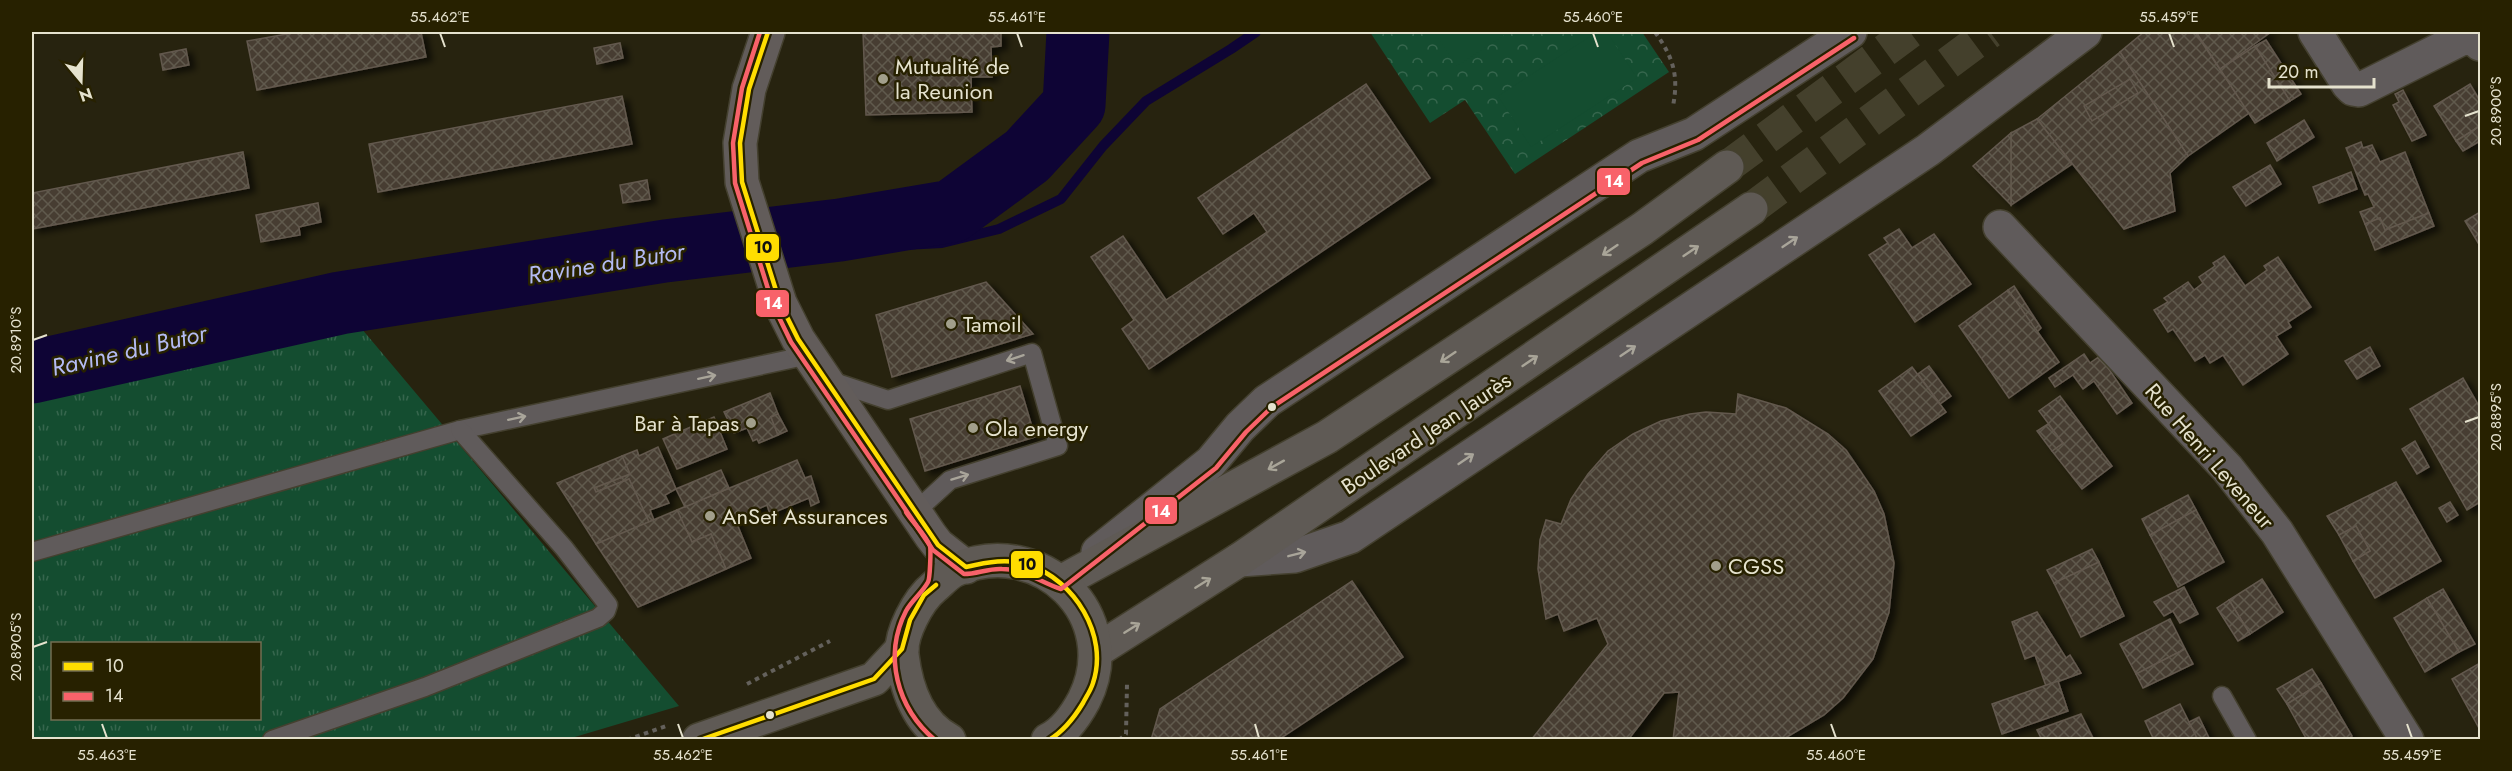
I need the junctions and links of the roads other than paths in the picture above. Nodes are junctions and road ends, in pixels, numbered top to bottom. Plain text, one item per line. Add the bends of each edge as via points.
1 (768, 32) edge
2 (1850, 32) edge
3 (2085, 32) edge
4 (2315, 32) edge
5 (2481, 44) edge
6 (1726, 167) tunnel mouth
7 (1752, 209) tunnel mouth
8 (2000, 227) dead end
9 (817, 367) junction
10 (460, 430) junction
11 (915, 512) junction
12 (938, 545) junction
13 (32, 552) edge
14 (1239, 560) junction
15 (966, 567) junction
16 (1061, 582) junction
17 (936, 585) junction
18 (902, 649) junction
19 (1096, 651) junction
20 (2222, 696) dead end
21 (1076, 728) edge
22 (942, 738) edge
23 (272, 740) edge
24 (699, 740) edge
25 (1048, 740) edge
26 (2247, 740) edge
27 (2407, 740) edge

1 - 9 street via 749,89 740,143 742,182 780,303
2 - 16 street via 1694,134 1639,156 1267,401 1211,462
14 -> 3 street via 1295,556 1350,537 1928,150
4 - 5 street via 2348,84 2358,90 2463,38
6 -> 16 main road via 1642,229 1327,437
14 -> 7 main road, Boulevard Jean Jaurès
8 - 27 street, Rue Henri Leveneur via 2227,468 2277,532
10 -> 9 lane
9 - 11 street
11 -> 9 lane via 950,480 1058,446 1032,353 888,400
10 - 13 lane
10 - 23 lane via 564,548 608,605 606,611 598,618 425,687
11 - 12 street
12 - 15 street
12 - 17 street
19 -> 14 main road, Boulevard Jean Jaurès
15 - 16 main road via 1004,560 1038,568
15 - 17 main road via 954,570
16 - 19 main road via 1083,606
17 - 18 main road via 924,595 910,620
18 - 22 main road via 904,676 912,701
18 - 24 main road via 874,680
19 - 21 main road via 1093,682
20 - 26 lane
21 - 25 main road

